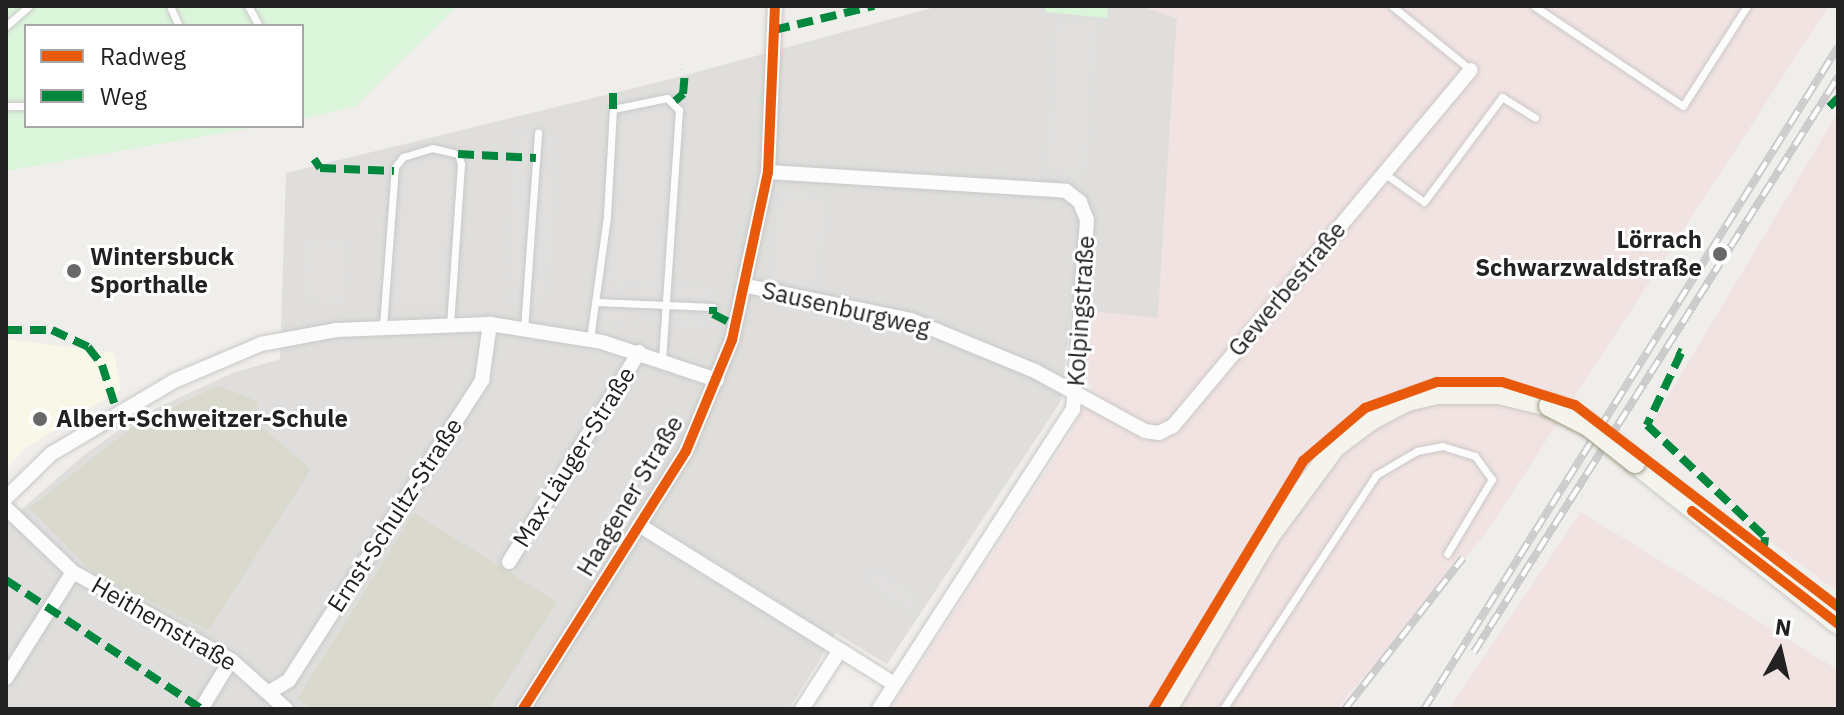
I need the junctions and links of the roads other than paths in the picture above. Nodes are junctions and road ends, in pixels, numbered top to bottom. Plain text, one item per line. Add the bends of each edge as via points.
1 (248, 6) edge
2 (775, 6) edge
3 (1392, 6) edge
4 (1534, 6) edge
5 (1747, 6) edge
6 (24, 7) edge
7 (258, 24) edge
8 (6, 26) edge
9 (1471, 70) joint
10 (1535, 118) dead end
11 (538, 132) dead end
12 (768, 172) junction
13 (1384, 173) junction
14 (747, 286) junction
15 (597, 302) junction
16 (667, 306) junction
17 (713, 307) dead end
18 (450, 324) junction
19 (490, 324) junction
20 (383, 326) junction
21 (524, 329) junction
22 (590, 339) junction
23 (639, 352) junction
24 (662, 360) junction
25 (717, 380) junction
26 (1076, 393) junction
27 (6, 498) edge
28 (6, 508) edge
29 (639, 525) junction
30 (1447, 554) dead end
31 (509, 562) dead end
32 (73, 572) junction
33 (1838, 624) edge
34 (840, 650) junction
35 (231, 660) junction
36 (6, 678) edge
37 (894, 684) junction
38 (271, 691) junction
39 (201, 709) edge
40 (286, 709) edge
41 (523, 709) edge
42 (802, 709) edge
43 (879, 709) edge
44 (1167, 709) edge
45 (1223, 709) edge

1 - 7 lane
2 - 12 street, Haagener Straße
3 - 9 lane
4 - 5 lane via 1683,106
6 - 8 lane
9 - 13 street, Gewerbestraße
10 - 13 lane via 1502,97 1424,202
11 - 21 lane
12 - 14 street, Haagener Straße
12 - 26 street, Kolpingstraße via 1066,191 1080,202 1087,220
13 - 26 street, Gewerbestraße via 1173,426 1159,433 1145,431
14 - 25 street, Haagener Straße
14 - 26 street, Sausenburgweg via 911,320 980,346
15 - 16 lane
15 - 16 lane via 613,109 667,98 679,110
15 - 22 lane
16 - 17 lane
16 - 24 lane
18 - 19 street
18 - 20 street
18 - 20 lane via 461,164 458,154 432,148 403,157 395,167
19 - 21 street
19 - 38 street, Ernst-Schultz-Straße via 482,380 289,680
20 - 27 street via 289,338 223,357 51,454
21 - 22 street
22 - 23 street
23 - 24 street
23 - 31 street, Max-Läuger-Straße
24 - 25 street
25 - 29 street, Haagener Straße via 686,451
26 - 37 street, Kolpingstraße via 1073,409 1014,504
28 - 32 street, Heithemstraße
29 - 34 street
29 - 41 street, Haagener Straße
30 - 45 lane via 1492,479 1475,456 1442,446 1417,451 1376,475
32 - 35 street, Heithemstraße
32 - 36 street
33 - 44 main road, bridge via 1588,426 1549,406 1499,394 1438,394 1407,401 1335,447 1268,538
34 - 37 street
34 - 42 street
35 - 38 street, Heithemstraße
35 - 39 street
37 - 43 street, Kolpingstraße
38 - 40 street, Heithemstraße

